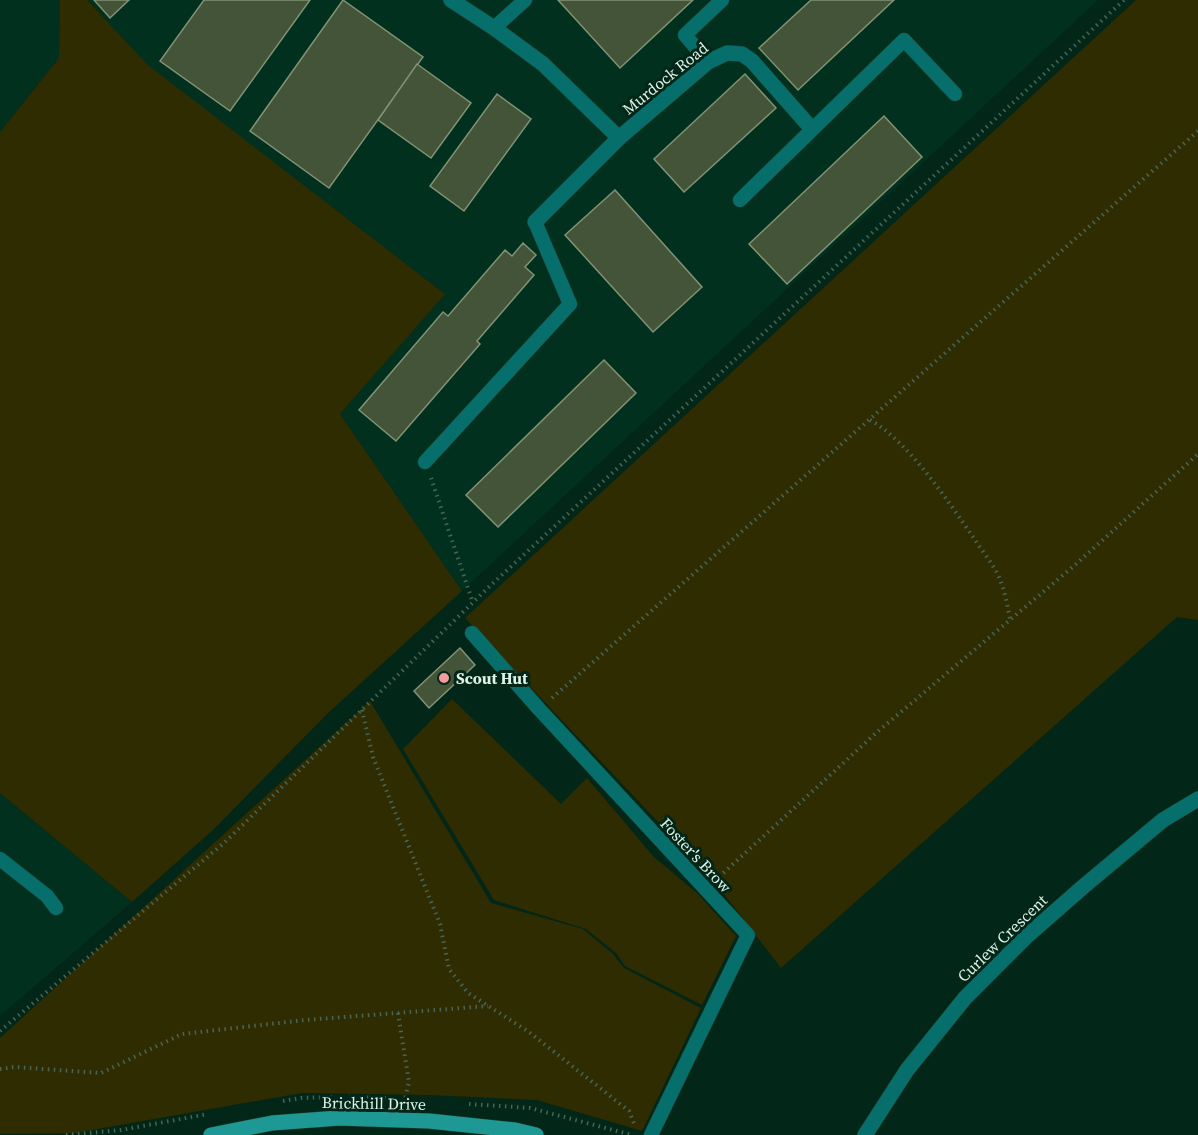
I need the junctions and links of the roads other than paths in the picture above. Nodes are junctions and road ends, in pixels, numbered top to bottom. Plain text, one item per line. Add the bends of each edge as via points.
1 (452, 0) edge
2 (525, 0) edge
3 (722, 0) edge
4 (494, 28) junction
5 (708, 62) junction
6 (956, 94) dead end
7 (811, 128) junction
8 (620, 138) junction
9 (740, 200) dead end
10 (535, 222) joint
11 (425, 462) road end
12 (472, 633) dead end
13 (1198, 799) edge
14 (0, 859) edge
15 (56, 908) dead end
16 (211, 1135) edge
17 (536, 1135) edge
18 (651, 1135) edge
19 (865, 1135) edge

1 - 4 street, Murdock Road
2 - 4 lane
3 - 5 lane via 685,35
4 - 8 street, Murdock Road via 543,64
5 - 7 street, Murdock Road via 727,53 742,54
5 - 8 street, Murdock Road
6 - 7 lane via 904,40
7 - 9 lane
8 - 10 street, Murdock Road
10 - 11 lane via 570,304
12 - 18 lane, Foster's Brow via 748,935
13 - 19 street, Curlew Crescent via 1163,820 1084,886 965,998 906,1070
14 - 15 lane via 47,896
16 - 17 street, Brickhill Drive via 272,1123 339,1118 429,1121

